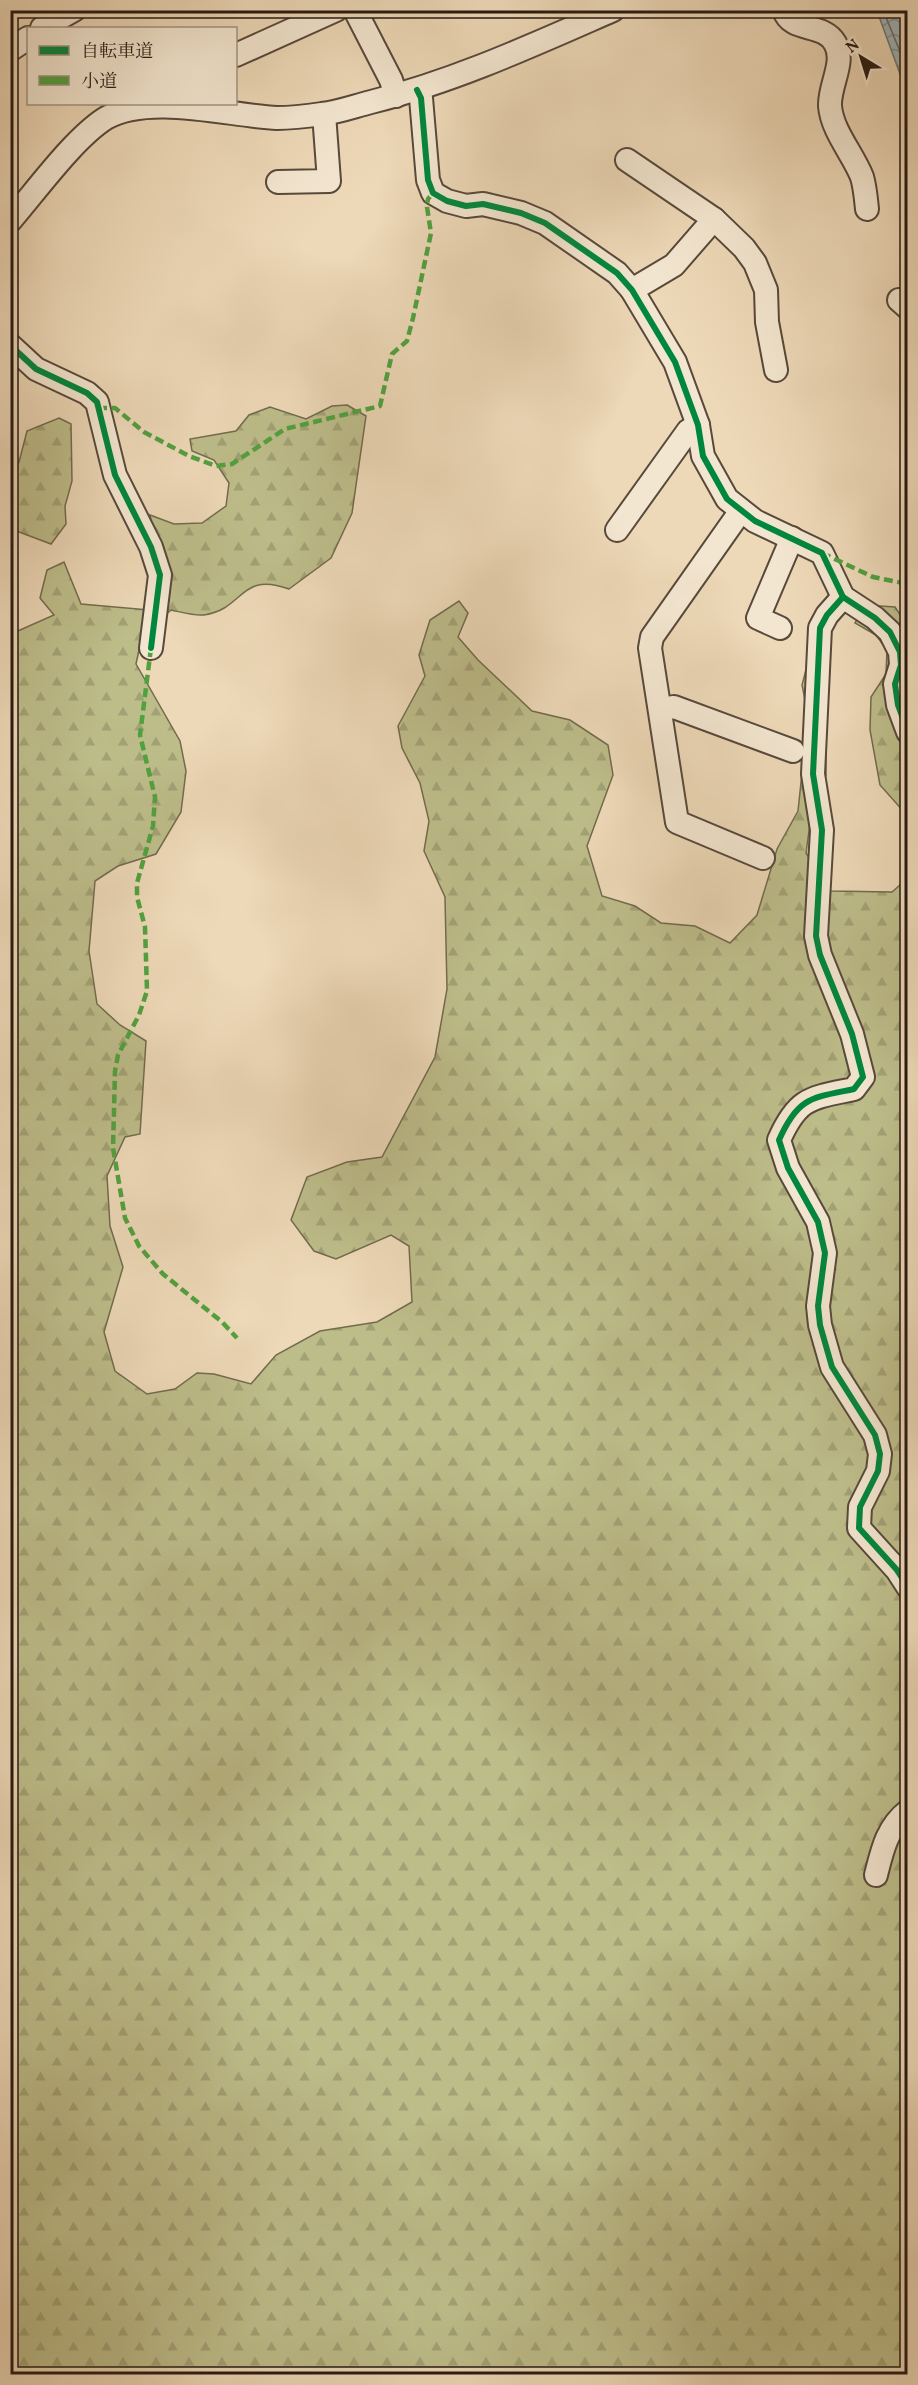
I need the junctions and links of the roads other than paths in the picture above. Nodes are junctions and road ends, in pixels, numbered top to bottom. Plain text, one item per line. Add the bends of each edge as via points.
1 (336, 10) edge
2 (355, 10) edge
3 (784, 10) edge
4 (608, 12) edge
5 (27, 39) edge
6 (10, 50) edge
7 (237, 56) edge
8 (406, 93) junction
9 (324, 114) junction
10 (627, 160) dead end
11 (278, 182) dead end
12 (867, 209) dead end
13 (714, 219) junction
14 (10, 221) edge
15 (632, 290) junction
16 (10, 345) edge
17 (776, 370) dead end
18 (698, 425) junction
19 (740, 512) junction
20 (617, 530) dead end
21 (792, 538) junction
22 (843, 597) junction
23 (780, 628) dead end
24 (151, 648) dead end
25 (660, 709) junction
26 (908, 732) edge
27 (794, 751) dead end
28 (763, 858) dead end
29 (908, 1587) edge
30 (908, 1811) edge
31 (876, 1875) dead end

1 - 7 street
2 - 8 street via 391,81
3 - 12 street via 793,24 821,30 834,41 840,53 830,107 863,179
4 - 8 street via 543,43
5 - 6 street
8 - 9 street
8 - 15 street via 421,98 428,180 434,193 447,201 466,206 483,204 545,223 617,273
9 - 11 street via 329,181
9 - 14 street via 278,118 208,109 128,110 107,118 86,135
10 - 13 street
13 - 15 street via 674,265
13 - 17 street via 755,262 766,290
15 - 18 street via 675,362
16 - 24 street via 36,369 87,393 97,402 115,475 151,547 160,576
18 - 19 street via 704,456 728,499
18 - 20 street via 688,431
19 - 21 street
19 - 25 street via 652,637 650,648
21 - 22 street via 822,553
21 - 23 street via 758,618
22 - 26 street via 890,632 900,652 895,684
22 - 29 street via 820,628 813,774 822,830 816,936 852,1034 863,1077 854,1089 816,1097 797,1108 779,1140 788,1168 818,1222 825,1253 818,1306 832,1367 875,1435 880,1454 878,1470 860,1506 859,1528 897,1569
25 - 27 street via 674,707
25 - 28 street via 677,822
30 - 31 street via 898,1818 883,1845

